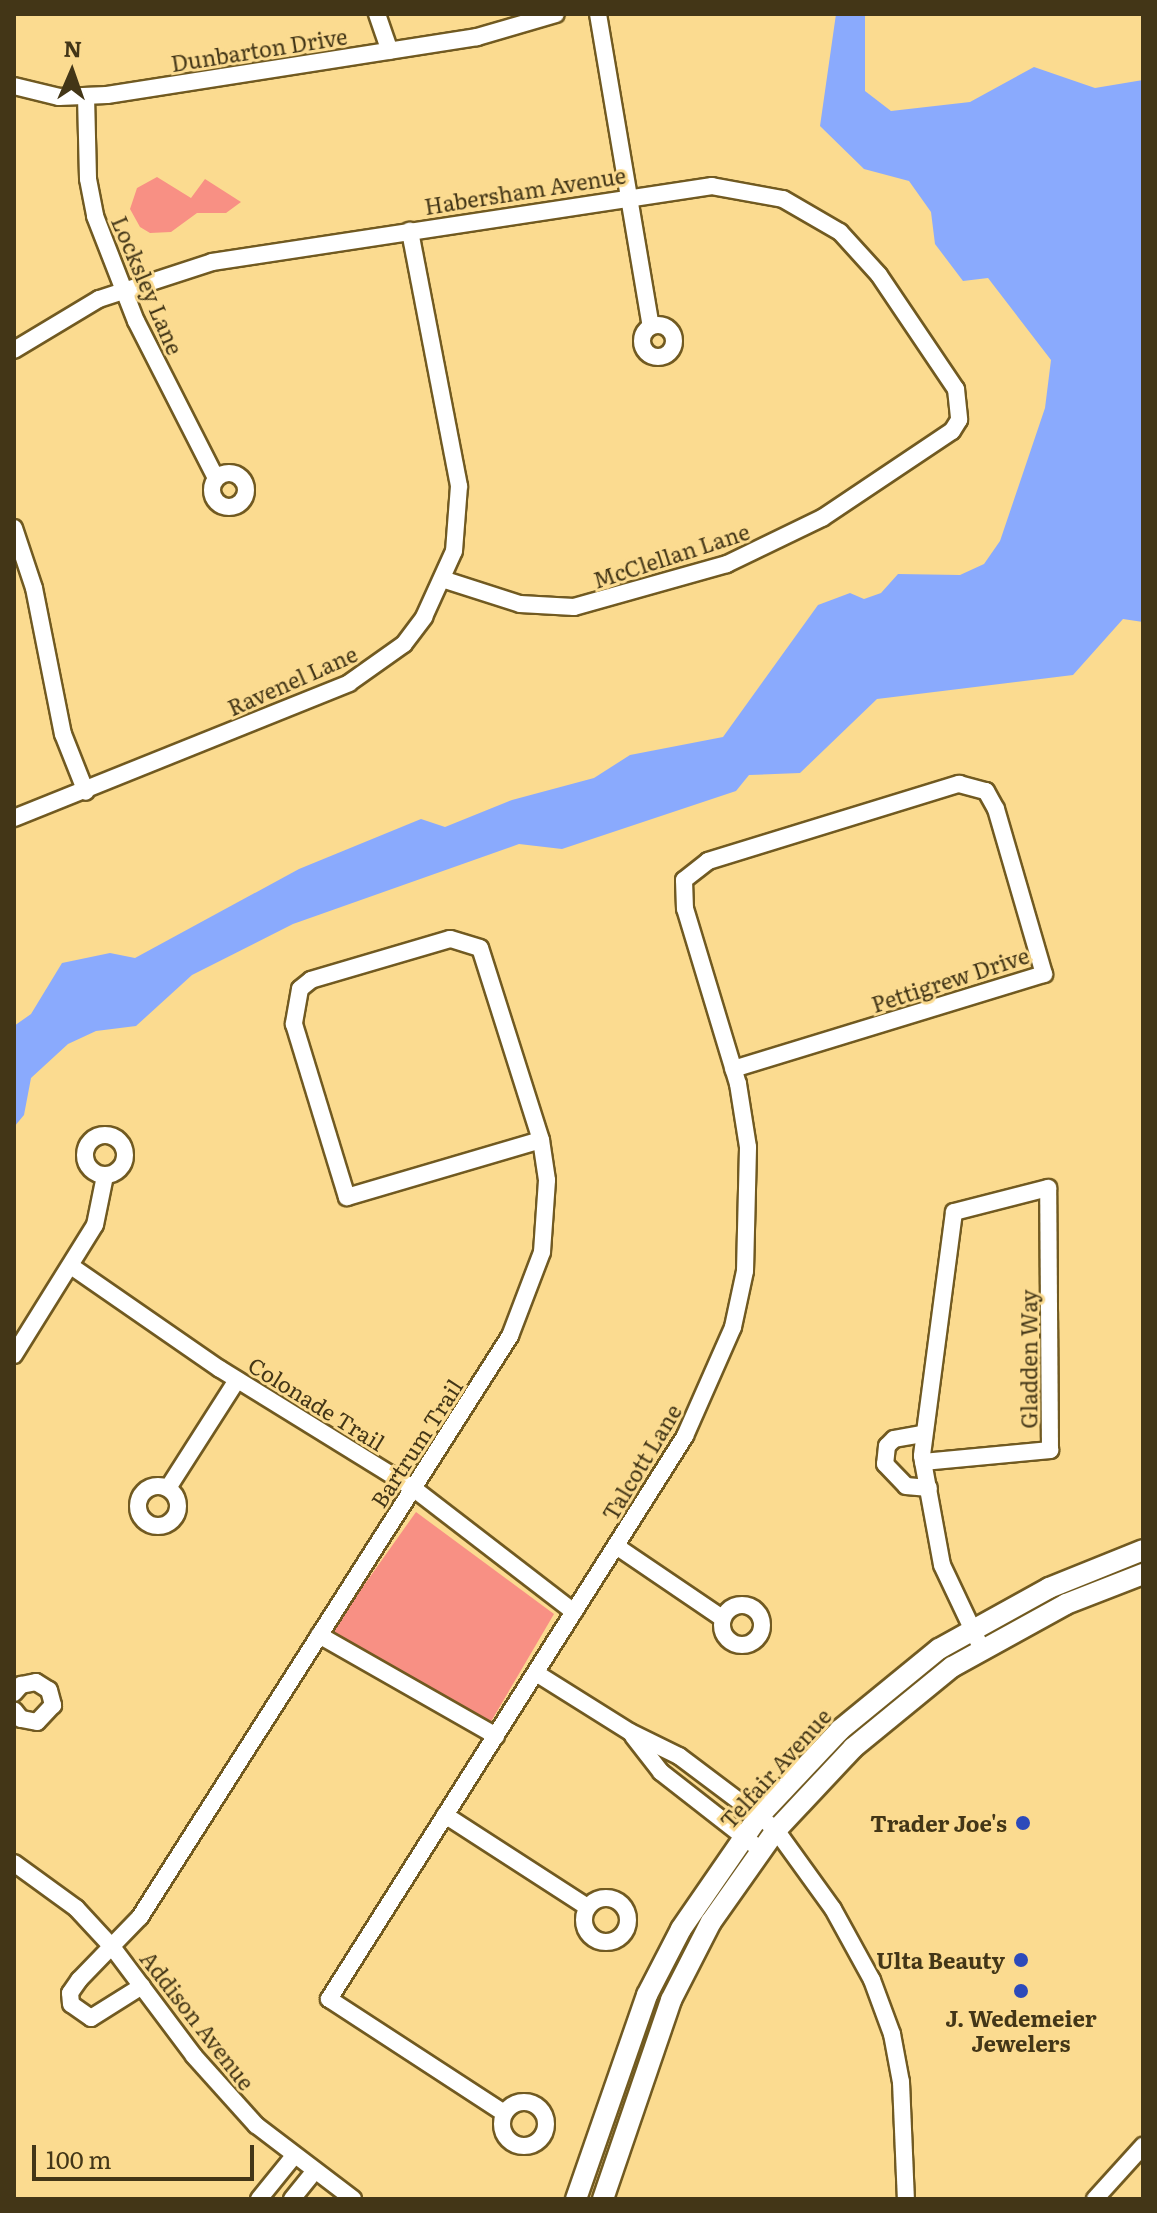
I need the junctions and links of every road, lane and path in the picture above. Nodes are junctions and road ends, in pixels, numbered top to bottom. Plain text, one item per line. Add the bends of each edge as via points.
1 (377, 14) edge
2 (556, 14) edge
3 (598, 14) edge
4 (390, 51) junction
5 (14, 86) edge
6 (86, 96) junction
7 (627, 197) junction
8 (410, 231) junction
9 (121, 290) junction
10 (651, 327) dead end
11 (14, 350) edge
12 (960, 407) joint
13 (216, 478) dead end
14 (14, 528) edge
15 (445, 580) junction
16 (986, 791) joint
17 (86, 792) junction
18 (14, 818) edge
19 (733, 1069) junction
20 (541, 1140) junction
21 (105, 1176) dead end
22 (71, 1266) junction
23 (14, 1355) edge
24 (237, 1380) junction
25 (922, 1434) junction
26 (923, 1462) junction
27 (168, 1488) dead end
28 (413, 1488) junction
29 (929, 1488) junction
30 (616, 1546) junction
31 (1143, 1550) edge
32 (1143, 1574) edge
33 (574, 1612) junction
34 (722, 1618) dead end
35 (970, 1631) junction
36 (319, 1635) junction
37 (984, 1648) junction
38 (536, 1673) junction
39 (14, 1693) edge
40 (16, 1720) edge
41 (630, 1732) junction
42 (496, 1736) junction
43 (445, 1815) junction
44 (759, 1816) junction
45 (776, 1830) junction
46 (743, 1836) junction
47 (761, 1850) junction
48 (14, 1863) edge
49 (587, 1907) dead end
50 (113, 1948) junction
51 (142, 1986) junction
52 (504, 2113) dead end
53 (1143, 2146) edge
54 (294, 2156) junction
55 (314, 2172) junction
56 (259, 2199) edge
57 (292, 2199) edge
58 (353, 2199) edge
59 (576, 2199) edge
60 (603, 2199) edge
61 (906, 2199) edge
62 (1095, 2199) edge

1 - 4 street
2 - 4 street, Dunbarton Drive via 477,37
3 - 7 street
4 - 6 street, Dunbarton Drive
5 - 6 street, Dunbarton Drive via 59,97
6 - 9 street, Locksley Lane via 95,216
7 - 8 street, Habersham Avenue
7 - 10 street
7 - 12 street, Habersham Avenue via 685,187 740,188 783,199 823,218 879,275 956,389
8 - 9 street, Habersham Avenue via 212,262
8 - 15 street, Ravenel Lane via 459,486 459,522
9 - 11 street, Habersham Avenue
9 - 13 street, Locksley Lane
12 - 15 street, McClellan Lane via 952,431 822,518 727,564 574,607 520,604
14 - 17 street via 34,588 63,734
15 - 17 street, Ravenel Lane via 404,644 380,665 349,683
16 - 19 street, Talcott Lane via 959,784 708,861 684,880 685,909
16 - 19 street, Pettigrew Drive via 996,809 1044,974
17 - 18 street, Ravenel Lane
19 - 30 street, Talcott Lane via 748,1147 750,1214 733,1327 685,1436
20 - 20 street, Bartrum Trail via 487,959 472,942 450,939 311,980 295,999 294,1024 347,1197
20 - 28 street, Bartrum Trail via 546,1219 535,1280 510,1336
21 - 22 street via 95,1225
22 - 23 street
22 - 24 street, Colonade Trail
24 - 27 street
24 - 28 street, Colonade Trail
25 - 26 street
25 - 26 street, Gladden Way via 954,1212 1048,1188 1050,1450
25 - 29 street via 894,1439 887,1446 885,1464 906,1486
26 - 29 street
28 - 33 street, Colonade Trail
28 - 36 street, Bartrum Trail
29 - 35 street via 942,1565
30 - 33 street, Talcott Lane
30 - 34 street
31 - 35 street, Telfair Avenue via 1049,1588
32 - 37 street, Telfair Avenue via 1066,1604
33 - 38 street, Talcott Lane
35 - 37 street
35 - 44 street, Telfair Avenue via 939,1649 840,1730
36 - 42 street
36 - 50 street, Bartrum Trail via 140,1917
37 - 45 street, Telfair Avenue via 863,1739
38 - 41 street
38 - 42 street, Talcott Lane
39 - 40 street via 21,1685 36,1682 52,1697 44,1719
41 - 44 street via 679,1756
41 - 46 street via 661,1772
42 - 43 street, Talcott Lane
43 - 49 street
43 - 52 street, Talcott Lane via 329,1999
44 - 45 street
44 - 46 street, Telfair Avenue
45 - 47 street, Telfair Avenue
45 - 61 street via 854,1942 882,2005 901,2082
46 - 47 street
46 - 59 street, Telfair Avenue via 681,1929 647,1995
47 - 60 street, Telfair Avenue via 711,1922 671,2000
48 - 50 street, Addison Avenue via 76,1908
50 - 51 street, Addison Avenue
50 - 51 street, Bartrum Trail via 79,1980 70,1993 71,2004 91,2018
51 - 54 street, Addison Avenue via 224,2093
53 - 62 street
54 - 55 street, Addison Avenue
54 - 56 street
55 - 57 street
55 - 58 street, Addison Avenue

